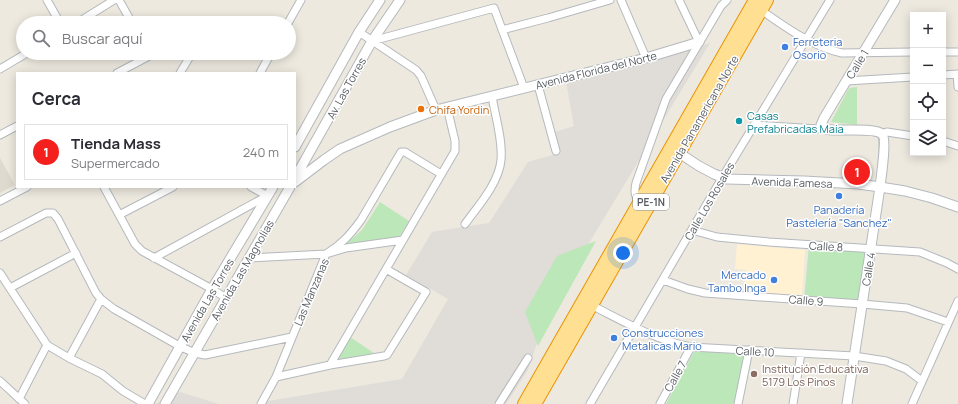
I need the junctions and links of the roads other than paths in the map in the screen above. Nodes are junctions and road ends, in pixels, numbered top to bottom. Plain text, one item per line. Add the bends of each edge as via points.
1 (47, 0) edge
2 (114, 0) edge
3 (119, 0) edge
4 (301, 0) edge
5 (380, 0) edge
6 (400, 0) edge
7 (610, 0) edge
8 (621, 0) edge
9 (679, 0) edge
10 (727, 0) edge
11 (830, 0) edge
12 (895, 0) edge
13 (761, 4) edge
14 (56, 16) edge
15 (88, 16) edge
16 (128, 16) edge
17 (292, 16) edge
18 (502, 30) junction
19 (359, 32) junction
20 (806, 39) junction
21 (372, 41) junction
22 (699, 42) junction
23 (864, 52) junction
24 (910, 52) edge
25 (946, 52) edge
26 (958, 52) edge
27 (646, 58) junction
28 (16, 60) edge
29 (140, 60) edge
30 (188, 60) edge
31 (267, 60) edge
32 (0, 69) edge
33 (119, 72) edge
34 (181, 72) edge
35 (261, 72) edge
36 (958, 74) edge
37 (946, 75) edge
38 (910, 77) edge
39 (846, 81) junction
40 (538, 85) junction
41 (958, 87) edge
42 (524, 88) junction
43 (492, 96) junction
44 (447, 107) junction
45 (436, 110) junction
46 (754, 125) junction
47 (16, 127) edge
48 (823, 128) junction
49 (882, 134) junction
50 (0, 135) edge
51 (910, 136) edge
52 (946, 143) edge
53 (296, 145) edge
54 (958, 146) edge
55 (556, 151) dead end
56 (679, 153) junction
57 (442, 174) junction
58 (296, 176) edge
59 (722, 178) junction
60 (296, 181) edge
61 (880, 186) junction
62 (25, 188) edge
63 (105, 188) edge
64 (171, 188) edge
65 (253, 188) edge
66 (272, 188) edge
67 (284, 188) edge
68 (289, 188) edge
69 (268, 196) junction
70 (0, 201) edge
71 (639, 204) junction
72 (958, 207) edge
73 (119, 215) junction
74 (465, 224) dead end
75 (692, 229) junction
76 (0, 237) edge
77 (403, 240) junction
78 (871, 248) junction
79 (76, 253) junction
80 (326, 254) junction
81 (154, 258) junction
82 (249, 258) junction
83 (386, 269) junction
84 (958, 269) edge
85 (0, 273) edge
86 (663, 280) junction
87 (10, 288) junction
88 (212, 289) junction
89 (226, 298) junction
90 (101, 299) junction
91 (958, 301) edge
92 (862, 304) junction
93 (592, 305) junction
94 (948, 322) junction
95 (635, 327) junction
96 (292, 337) junction
97 (47, 345) junction
98 (181, 347) junction
99 (691, 347) junction
100 (749, 350) junction
101 (195, 353) junction
102 (801, 353) junction
103 (854, 356) junction
104 (69, 358) junction
105 (528, 358) dead end
106 (330, 365) junction
107 (276, 377) junction
108 (0, 381) edge
109 (922, 381) junction
110 (18, 399) junction
111 (25, 404) edge
112 (146, 404) edge
113 (165, 404) edge
114 (261, 404) edge
115 (499, 404) edge
116 (524, 404) edge
117 (535, 404) edge
118 (590, 404) edge
119 (660, 404) edge
120 (738, 404) edge
121 (793, 404) edge
122 (847, 404) edge
123 (912, 404) edge

1 - 14 street
2 - 15 street
3 - 16 street
4 - 17 street
5 - 19 street, Av. Las Torres
6 - 21 street, Av. Las Torres
7 - 18 street
8 - 27 street
9 - 22 street
10 - 22 street
11 - 20 street, Calle Los Rosales
12 - 23 street, Calle 1
13 - 20 street
13 - 56 highway, Avenida Panamericana Norte / PE-1N
13 - 71 highway, Avenida Panamericana Norte / PE-1N
18 - 21 street via 494,8
18 - 42 street
19 - 21 street
19 - 53 street, Av. Las Torres
20 - 23 street via 831,51
20 - 46 street, Calle Los Rosales
21 - 45 street via 422,76
21 - 58 street, Av. Las Torres
22 - 27 street, Avenida Florida del Norte
22 - 71 street via 666,99 636,183 635,196
23 - 24 street
23 - 39 street, Calle 1
25 - 26 street
27 - 40 street, Avenida Florida del Norte
28 - 32 street
29 - 33 street
30 - 34 street
31 - 35 street
36 - 37 street
36 - 41 street
38 - 39 street
39 - 48 street, Calle 1 via 824,118 821,125
40 - 42 street, Avenida Florida del Norte
40 - 55 street
42 - 43 street, Avenida Florida del Norte
43 - 44 street
43 - 74 street via 501,145 501,161 488,192
44 - 45 street
44 - 57 street via 455,151
45 - 60 street via 348,145
46 - 48 street
46 - 59 street, Calle Los Rosales
47 - 50 street
48 - 49 street via 874,131
49 - 51 street via 887,132
49 - 61 street, Calle 4 via 884,151
52 - 54 street
56 - 59 street, Avenida Famesa
56 - 93 highway, Avenida Panamericana Norte / PE-1N
57 - 77 street
57 - 80 street, Las Manzanas via 402,152 355,229 338,247
59 - 61 street, Avenida Famesa
59 - 75 street, Calle Los Rosales
61 - 72 street, Avenida Famesa
61 - 78 street, Calle 4
62 - 70 street
63 - 73 street
64 - 73 street
65 - 69 street
66 - 69 street
67 - 69 street
68 - 82 street, Avenida Las Magnolias
69 - 81 street
69 - 88 street, Avenida Las Torres
71 - 116 highway, Avenida Panamericana Norte / PE-1N
73 - 81 street via 135,244
75 - 78 street, Calle 8 via 717,237
75 - 86 street, Calle Los Rosales
76 - 79 street via 46,213 51,213 55,214
77 - 80 street via 346,248
77 - 83 street
78 - 84 street, Calle 8 via 920,252
78 - 92 street, Calle 4
79 - 87 street
79 - 90 street
80 - 82 street
80 - 96 street, Las Manzanas
81 - 88 street
82 - 89 street, Avenida Las Magnolias
83 - 106 street
83 - 106 street via 426,292 387,355
85 - 87 street
86 - 92 street, Calle 9 via 705,293
86 - 95 street, Calle Los Rosales
87 - 97 street
88 - 89 street
88 - 98 street, Avenida Las Torres
89 - 101 street, Avenida Las Magnolias
90 - 98 street
90 - 104 street
91 - 94 street
92 - 94 street, Calle 9 via 907,308
92 - 103 street, Calle 4
93 - 95 street, Calle 10
93 - 117 highway, Avenida Panamericana Norte / PE-1N
94 - 109 street
95 - 99 street, Calle 10 via 676,344
95 - 118 street, Calle Los Rosales
96 - 101 street via 205,355
96 - 107 street, Las Manzanas
97 - 104 street
97 - 110 street
98 - 101 street
98 - 112 street, Avenida Las Torres
99 - 100 street, Calle 10
99 - 119 street, Calle 7
100 - 102 street, Calle 10
100 - 120 street
101 - 113 street, Avenida Las Torres
102 - 103 street, Calle 10
102 - 121 street
103 - 109 street, Calle 10 via 886,361 906,369
103 - 122 street, Calle 4
104 - 112 street via 98,372
105 - 115 street
106 - 107 street
107 - 114 street, Las Manzanas
108 - 110 street
109 - 123 street
110 - 111 street

